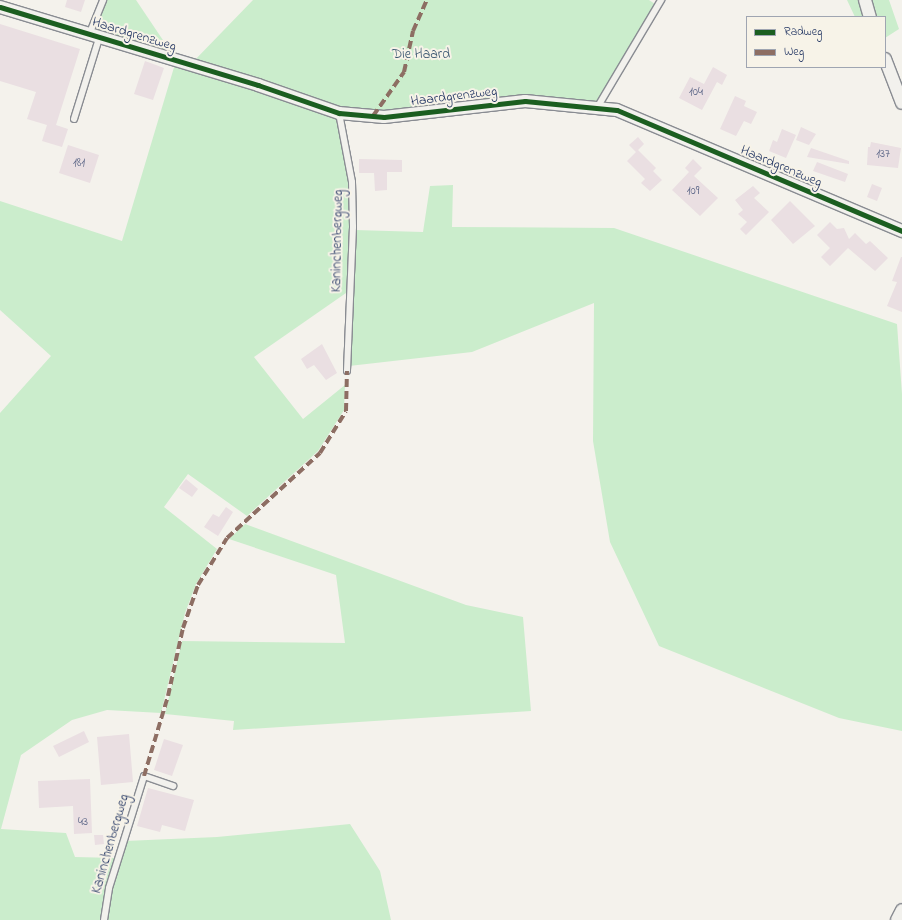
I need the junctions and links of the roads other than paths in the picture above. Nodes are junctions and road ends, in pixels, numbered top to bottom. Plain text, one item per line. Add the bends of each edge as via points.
1 (103, 0) edge
2 (661, 0) edge
3 (865, 0) edge
4 (0, 7) edge
5 (870, 16) edge
6 (94, 36) junction
7 (886, 62) edge
8 (902, 103) edge
9 (597, 108) junction
10 (339, 113) junction
11 (74, 120) dead end
12 (902, 231) edge
13 (347, 371) dead end
14 (173, 786) dead end
15 (902, 910) edge
16 (104, 920) edge
17 (898, 920) edge

1 - 6 lane
2 - 9 lane
3 - 5 street
4 - 6 street, Haardgrenzweg
6 - 10 street, Haardgrenzweg via 258,85
6 - 11 lane
7 - 8 street
9 - 10 street, Haardgrenzweg via 524,101 384,117
9 - 12 street, Haardgrenzweg via 617,110
10 - 13 lane, Kaninchenbergweg via 352,182 353,227
14 - 16 lane, Kaninchenbergweg via 144,776 109,888
15 - 17 street

